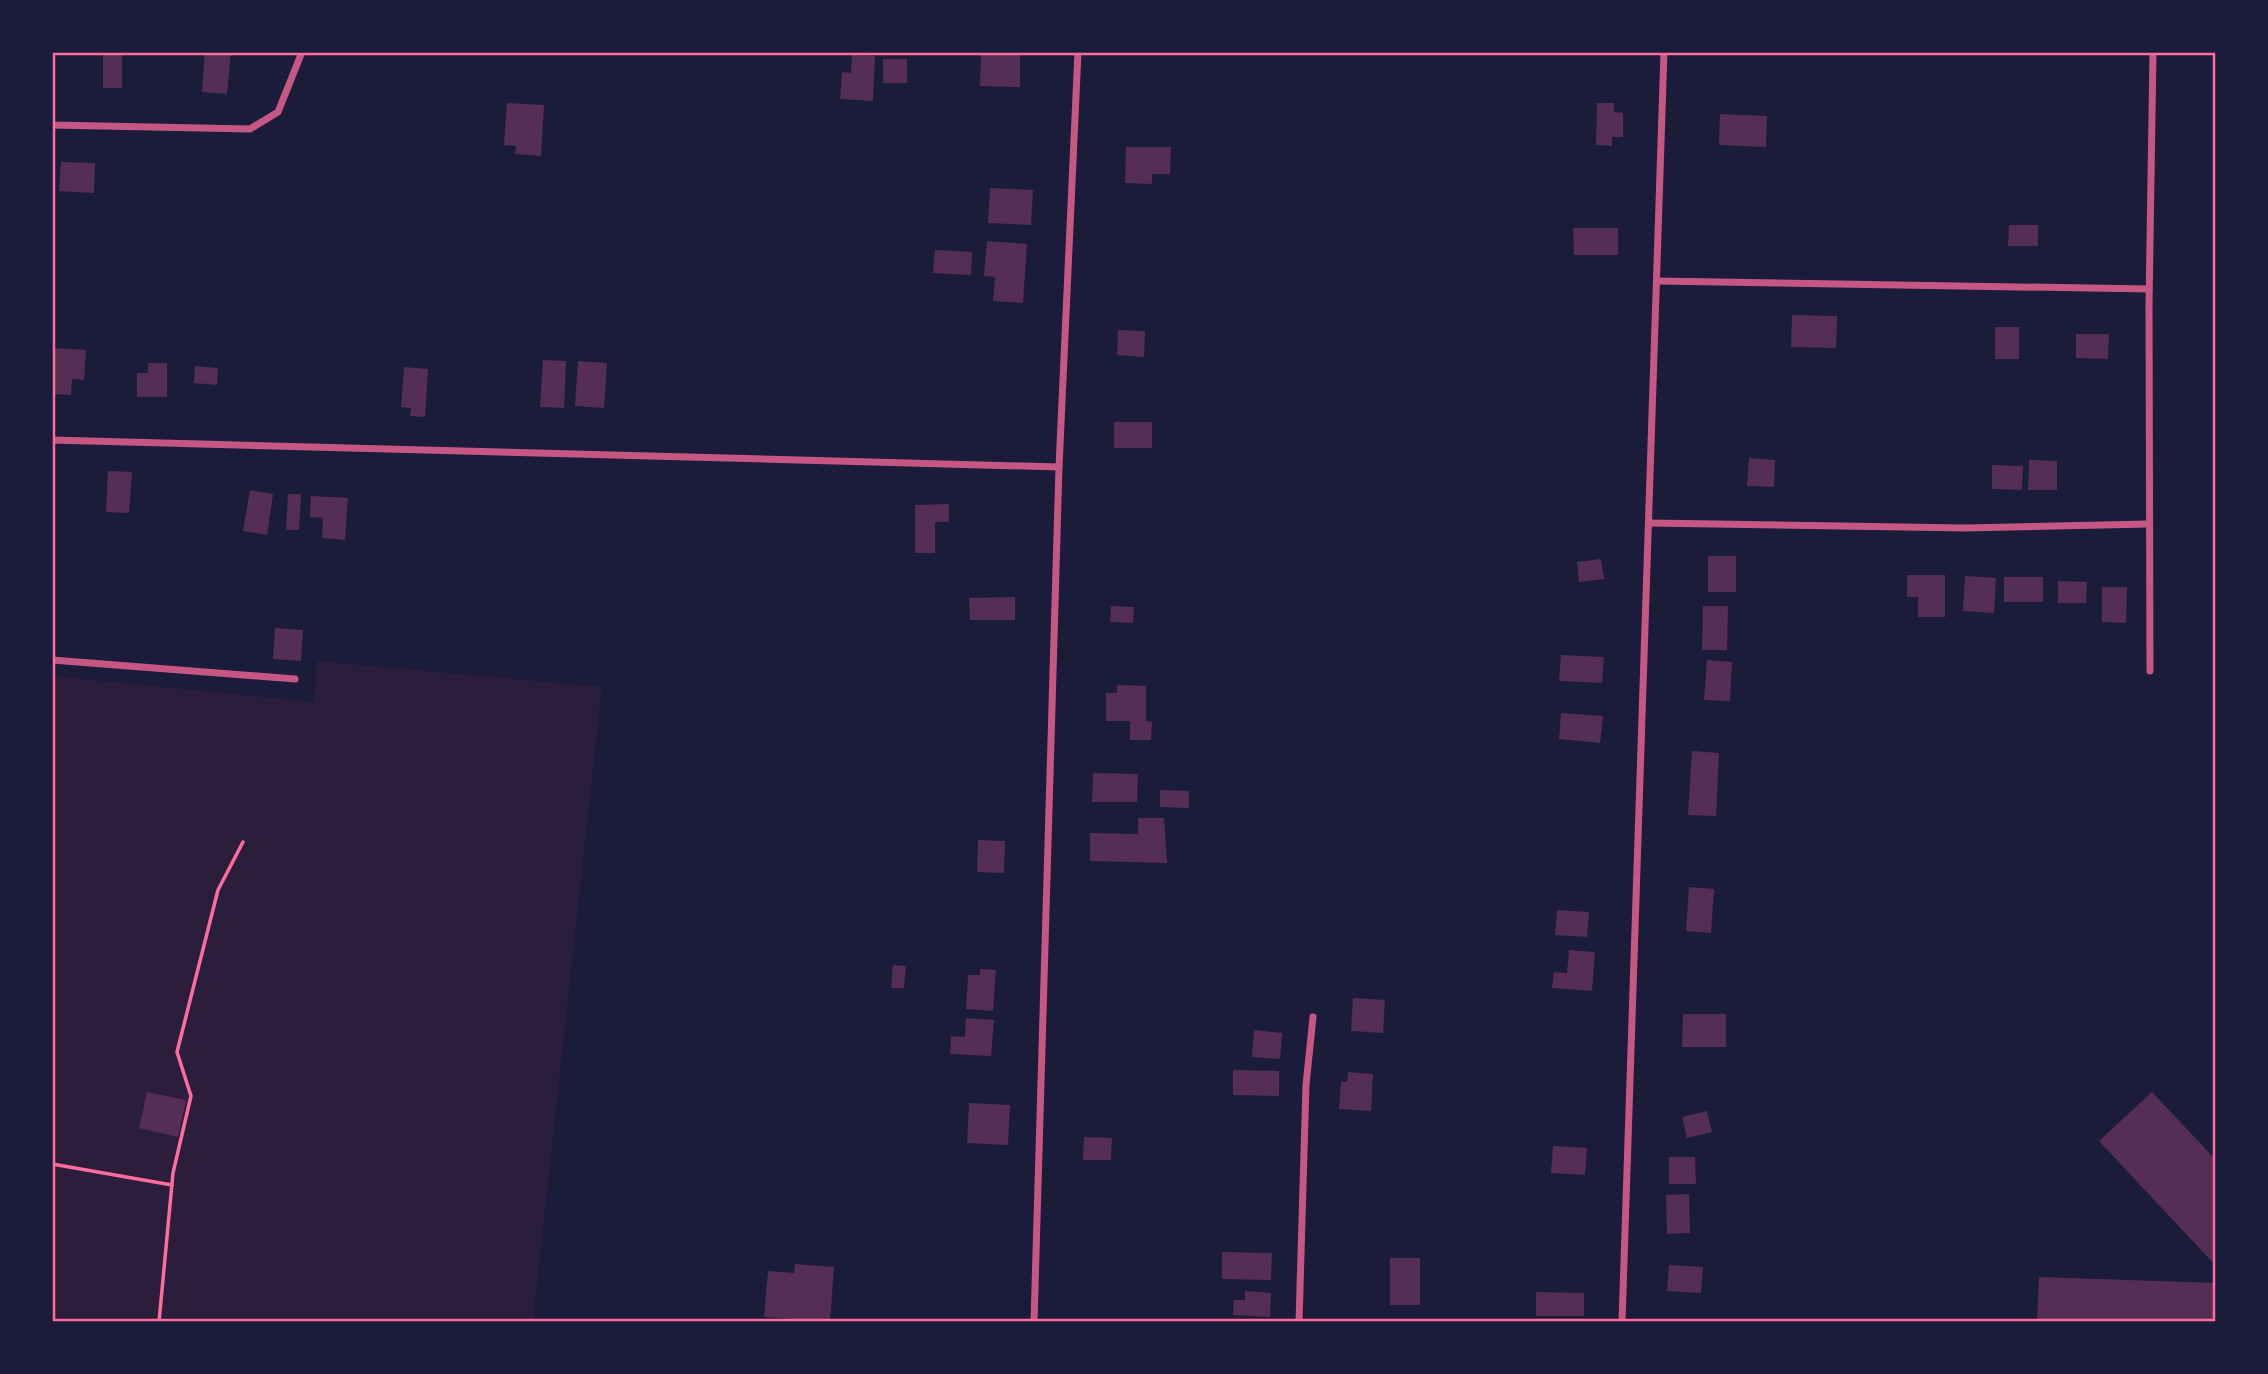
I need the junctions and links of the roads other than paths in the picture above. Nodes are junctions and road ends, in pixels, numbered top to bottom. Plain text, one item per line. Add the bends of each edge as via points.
1 (302, 52) edge
2 (1078, 52) edge
3 (1664, 52) edge
4 (2153, 52) edge
5 (52, 125) edge
6 (1657, 281) junction
7 (2149, 289) junction
8 (52, 440) edge
9 (1059, 467) junction
10 (1649, 523) junction
11 (2149, 524) junction
12 (52, 660) edge
13 (2150, 671) dead end
14 (295, 679) dead end
15 (1313, 1017) dead end
16 (1034, 1321) edge
17 (1299, 1321) edge
18 (1622, 1321) edge

1 - 5 street via 278,112 250,129
2 - 9 street
3 - 6 street
4 - 7 street
6 - 7 street
6 - 10 street
7 - 11 street
8 - 9 street
9 - 16 street
10 - 11 street via 1965,528
10 - 18 street
11 - 13 street
12 - 14 street
15 - 17 street via 1306,1085

